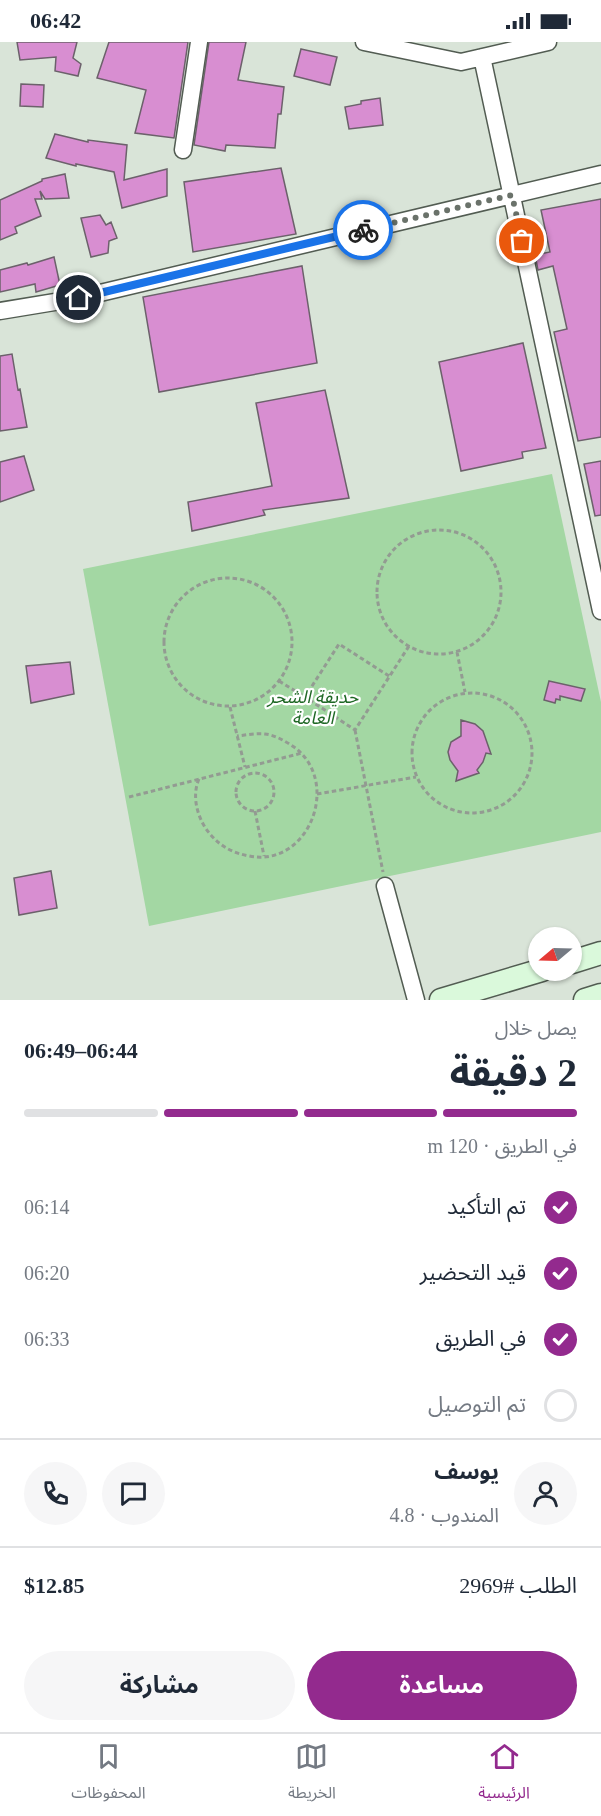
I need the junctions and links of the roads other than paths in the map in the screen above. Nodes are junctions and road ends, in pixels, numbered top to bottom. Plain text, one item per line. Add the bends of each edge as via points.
1 (199, 42) edge
2 (364, 42) edge
3 (548, 42) edge
4 (482, 57) junction
5 (183, 150) dead end
6 (601, 174) edge
7 (512, 195) junction
8 (0, 311) edge
9 (601, 611) edge
10 (385, 886) road end
11 (601, 953) edge
12 (582, 959) edge
13 (528, 974) edge
14 (601, 995) edge
15 (416, 1000) edge
16 (441, 1000) edge
17 (585, 1000) edge

1 - 5 street
2 - 4 street via 461,62
3 - 4 street
4 - 7 street
6 - 7 street
7 - 8 street via 79,298
7 - 9 street
10 - 15 street
11 - 12 main road
13 - 16 main road
14 - 17 main road

